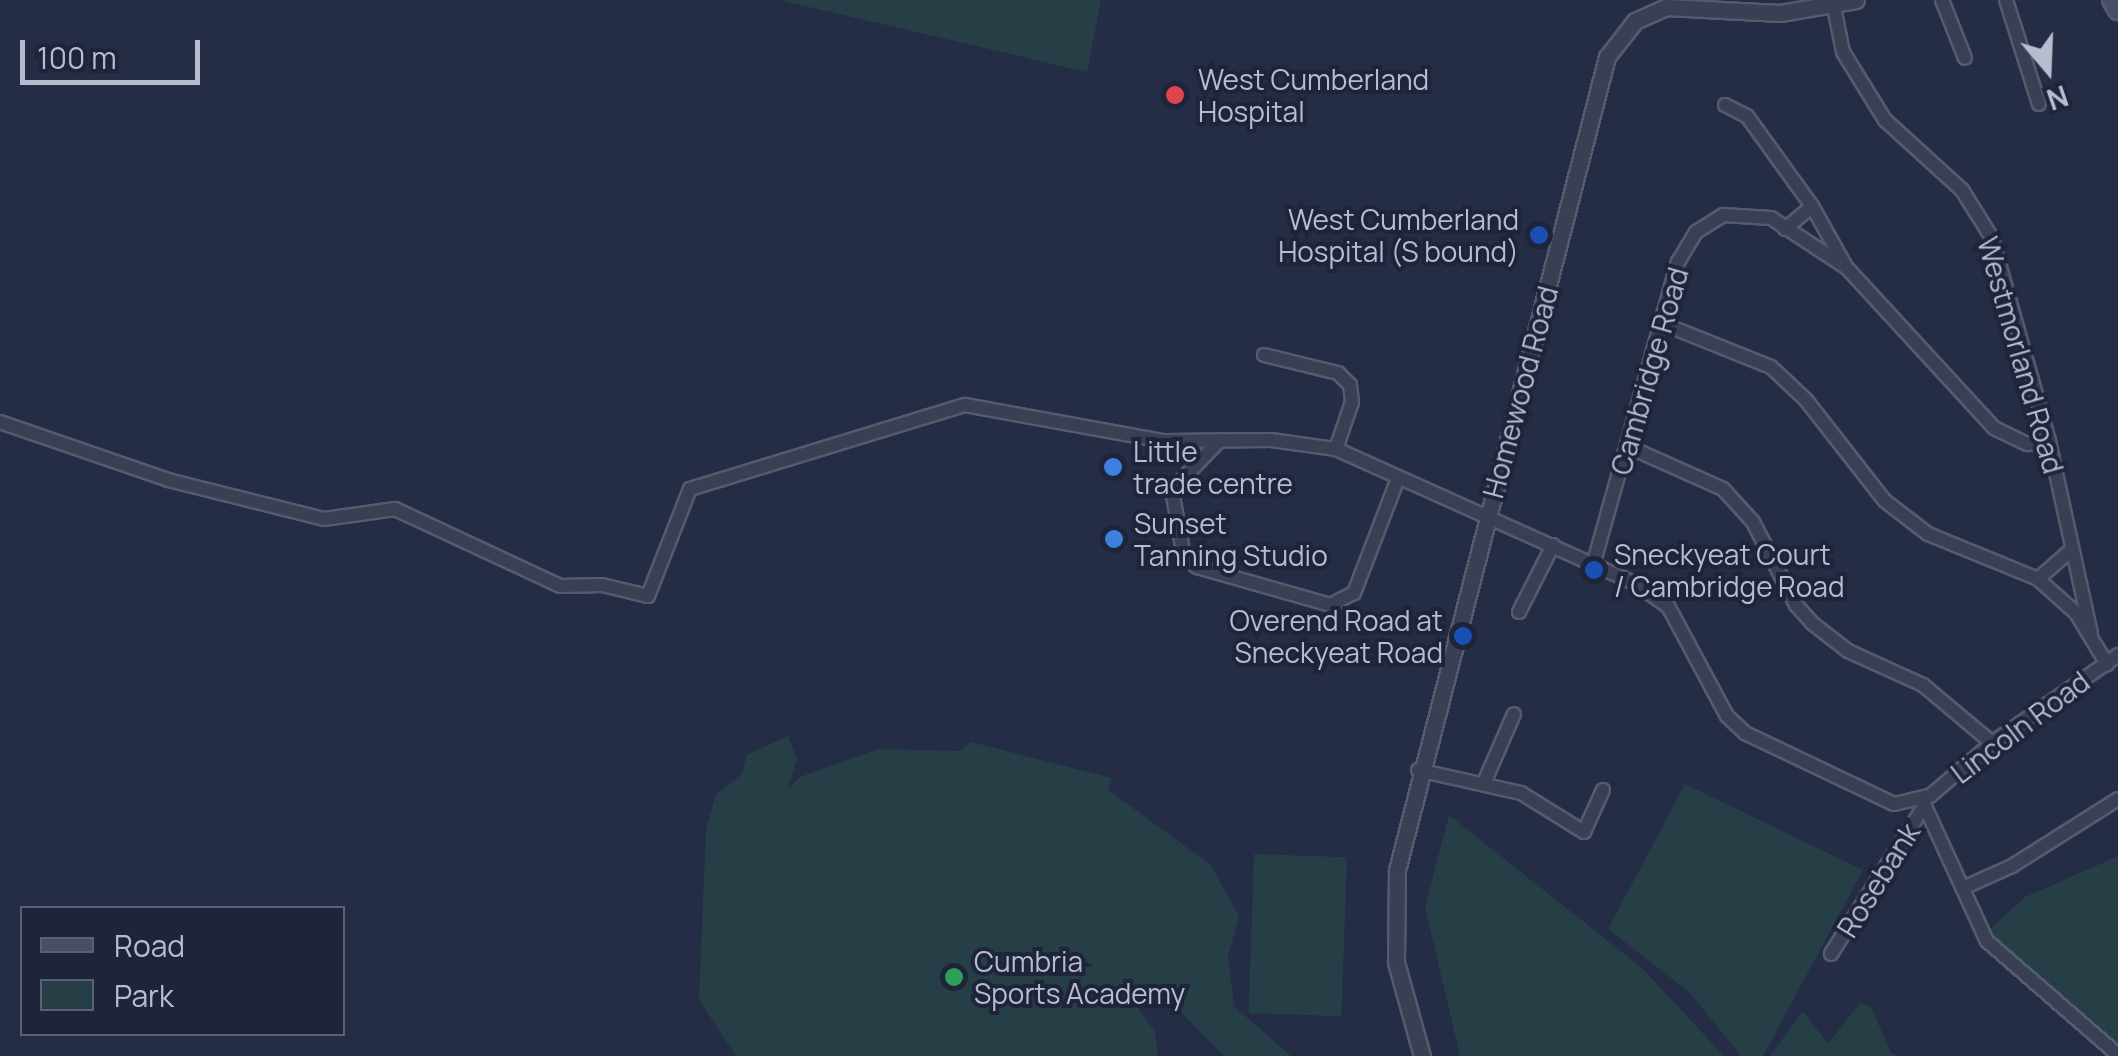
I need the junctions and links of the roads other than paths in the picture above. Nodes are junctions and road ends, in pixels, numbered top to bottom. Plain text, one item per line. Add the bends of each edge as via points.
1 (1856, 0) edge
2 (1942, 0) edge
3 (2006, 0) edge
4 (2112, 0) edge
5 (1834, 7) junction
6 (2118, 10) edge
7 (1965, 58) dead end
8 (2039, 104) dead end
9 (1725, 105) dead end
10 (1812, 206) junction
11 (1785, 229) junction
12 (1846, 268) junction
13 (1662, 323) junction
14 (1264, 355) dead end
15 (0, 422) edge
16 (1220, 440) junction
17 (2049, 441) junction
18 (1629, 447) junction
19 (1336, 449) junction
20 (1396, 481) junction
21 (1488, 514) junction
22 (1553, 545) junction
23 (2071, 550) junction
24 (1594, 562) junction
25 (2038, 579) junction
26 (1519, 612) dead end
27 (2091, 633) junction
28 (2112, 659) edge
29 (1514, 714) dead end
30 (1992, 742) junction
31 (1418, 770) junction
32 (1484, 783) junction
33 (1603, 790) dead end
34 (2118, 799) edge
35 (1923, 802) junction
36 (1963, 888) junction
37 (1831, 954) dead end
38 (2118, 1055) edge
39 (1422, 1056) edge

1 - 5 street, Homewood Road
2 - 7 street
3 - 8 street
4 - 6 main road
5 - 17 street, Westmorland Road via 1843,52 1885,120 1962,190 1992,238
5 - 21 street, Homewood Road via 1780,14 1666,6 1635,21 1612,46
9 - 10 street, Cambridge Road via 1746,116
10 - 11 street
10 - 12 street, Cambridge Road
11 - 12 street, Cambridge Road
11 - 13 street, Cambridge Road via 1756,214 1709,222 1684,248
12 - 17 street, Cambridge Road via 1994,428 2027,444
13 - 18 street, Cambridge Road
13 - 25 street via 1771,366 1909,522
14 - 19 street via 1338,373 1350,384 1352,402
15 - 16 street via 168,480 324,519 395,509 560,586 602,585 648,596 690,489 965,405 1164,442
16 - 19 street
16 - 20 street via 1217,451 1172,490 1184,557 1196,568 1330,605 1354,593
17 - 23 street, Westmorland Road
18 - 24 street, Cambridge Road
18 - 30 street via 1723,489 1753,522 1812,623 1848,650 1922,685
19 - 20 street
20 - 21 street
21 - 22 street
21 - 31 street, Homewood Road
22 - 24 street
22 - 26 street
23 - 25 street
23 - 27 street, Westmorland Road
24 - 35 street via 1668,606 1727,716 1744,733 1894,804
25 - 27 street
27 - 28 street
28 - 30 street, Lincoln Road
29 - 32 street
30 - 35 street, Lincoln Road
31 - 32 street
31 - 39 street, Homewood Road via 1397,870 1394,930 1402,995
32 - 33 street via 1520,793 1584,832
34 - 36 street via 2012,866
35 - 36 street, Rosebank
35 - 37 street, Rosebank
36 - 38 street, Rosebank via 1978,929 1996,950

